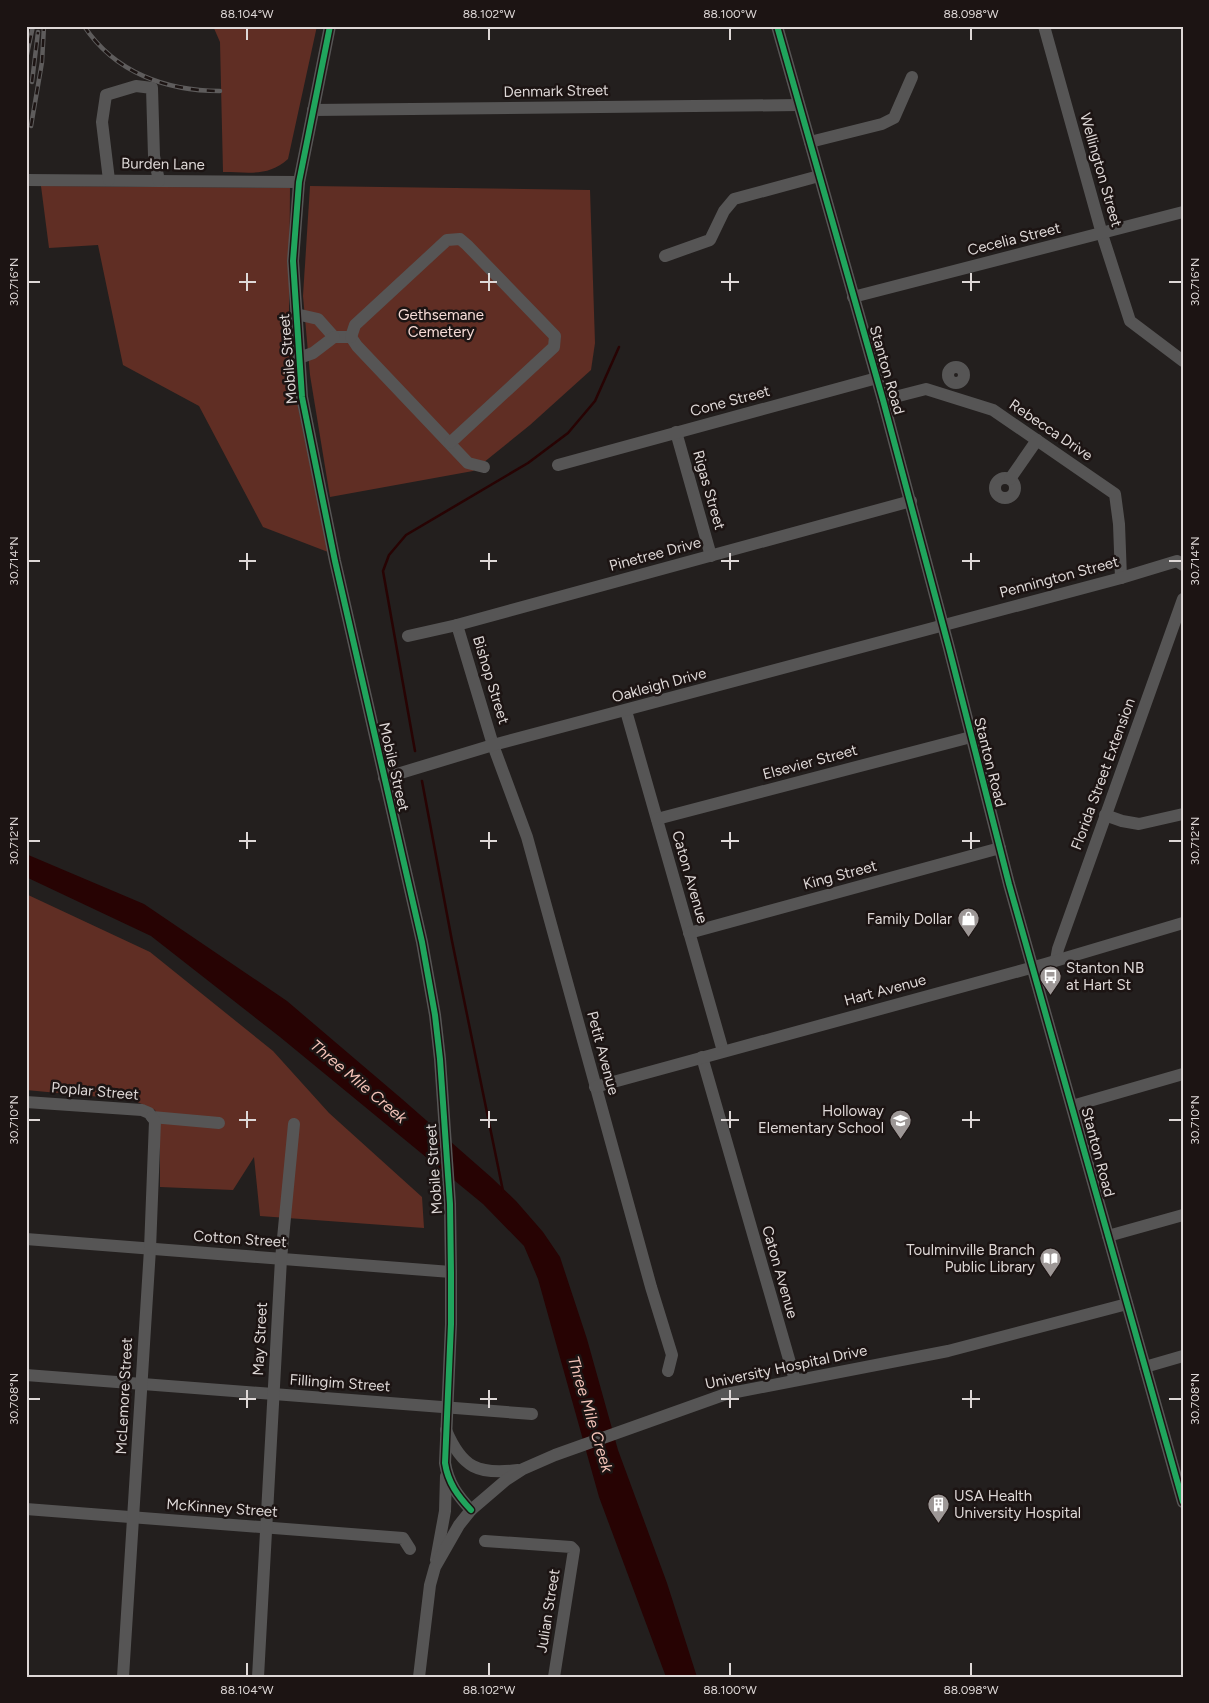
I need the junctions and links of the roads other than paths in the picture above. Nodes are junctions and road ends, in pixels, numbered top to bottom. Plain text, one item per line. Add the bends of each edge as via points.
1 (330, 26) edge
2 (777, 26) edge
3 (1044, 26) edge
4 (912, 77) dead end
5 (799, 105) junction
6 (314, 110) junction
7 (810, 142) junction
8 (819, 176) junction
9 (26, 180) edge
10 (109, 180) junction
11 (159, 180) junction
12 (299, 182) junction
13 (1183, 212) edge
14 (1102, 234) junction
15 (665, 256) dead end
16 (853, 297) junction
17 (296, 314) junction
18 (334, 337) junction
19 (351, 337) junction
20 (299, 358) junction
21 (1183, 361) edge
22 (877, 378) junction
23 (949, 380) dead end
24 (926, 388) junction
25 (883, 400) junction
26 (676, 432) junction
27 (1037, 440) junction
28 (450, 443) junction
29 (558, 465) dead end
30 (484, 467) dead end
31 (1010, 479) dead end
32 (911, 502) junction
33 (711, 556) junction
34 (1183, 565) edge
35 (1121, 578) junction
36 (1183, 599) edge
37 (457, 625) junction
38 (943, 625) junction
39 (408, 636) dead end
40 (626, 711) junction
41 (971, 737) junction
42 (493, 745) junction
43 (384, 778) junction
44 (1183, 814) edge
45 (1106, 815) junction
46 (657, 820) junction
47 (1000, 848) junction
48 (1183, 923) edge
49 (689, 932) junction
50 (1056, 960) junction
51 (1033, 967) junction
52 (723, 1052) junction
53 (702, 1057) junction
54 (1183, 1074) edge
55 (595, 1087) junction
56 (26, 1102) edge
57 (1072, 1106) junction
58 (152, 1117) junction
59 (220, 1123) dead end
60 (294, 1124) dead end
61 (1183, 1215) edge
62 (1108, 1236) junction
63 (26, 1239) edge
64 (150, 1248) junction
65 (281, 1259) junction
66 (451, 1272) junction
67 (1127, 1304) junction
68 (1183, 1356) edge
69 (1144, 1367) junction
70 (668, 1371) dead end
71 (26, 1375) edge
72 (795, 1380) junction
73 (141, 1384) junction
74 (274, 1394) junction
75 (447, 1407) junction
76 (532, 1414) dead end
77 (445, 1427) junction
78 (523, 1469) junction
79 (446, 1473) junction
80 (1182, 1499) edge
81 (26, 1509) edge
82 (471, 1510) junction
83 (133, 1518) junction
84 (266, 1528) junction
85 (485, 1541) dead end
86 (410, 1548) dead end
87 (435, 1567) junction
88 (124, 1677) edge
89 (258, 1677) edge
90 (419, 1677) edge
91 (554, 1677) edge

1 - 6 street, Mobile Street
2 - 5 street, Stanton Road
3 - 14 street, Wellington Street
4 - 7 street via 894,118
5 - 6 street, Denmark Street
5 - 7 street, Stanton Road
6 - 12 street, Mobile Street
7 - 8 street, Stanton Road
8 - 15 street via 734,199 724,210 710,240
8 - 16 street, Stanton Road
9 - 10 street, Burden Lane
10 - 11 street, Burden Lane
10 - 11 street via 102,122 106,95 136,86 152,88 154,156
11 - 12 street, Burden Lane
12 - 17 street, Mobile Street via 293,260
13 - 14 street, Cecelia Street
14 - 16 street, Cecelia Street
14 - 21 street, Wellington Street via 1130,321
16 - 22 street, Stanton Road
17 - 18 street via 318,319
17 - 20 street, Mobile Street
18 - 19 street
18 - 20 street via 313,353
19 - 28 street
19 - 28 street via 355,325 447,240 460,239 555,336 554,347
20 - 43 street, Mobile Street via 302,397 335,562
22 - 25 street, Stanton Road
22 - 26 street, Cone Street
23 - 24 street
24 - 25 street
24 - 27 street, Rebecca Drive via 993,410
25 - 32 street, Stanton Road
26 - 29 street, Cone Street
26 - 33 street, Rigas Street
27 - 31 street
27 - 35 street, Rebecca Drive via 1115,494
28 - 30 street via 468,463
32 - 33 street, Pinetree Drive
32 - 38 street, Stanton Road
33 - 37 street, Pinetree Drive
34 - 35 street, Pennington Street via 1177,561
35 - 38 street, Pennington Street
36 - 45 street, Florida Street Extension
37 - 39 street, Pinetree Drive
37 - 42 street, Bishop Street
38 - 40 street, Oakleigh Drive
38 - 41 street, Stanton Road
40 - 42 street, Oakleigh Drive
40 - 46 street, Caton Avenue
41 - 46 street, Elsevier Street
41 - 47 street, Stanton Road
42 - 43 street, Oakleigh Drive
42 - 55 street, Petit Avenue via 527,837
43 - 66 street, Mobile Street via 431,986 440,1059 450,1204
44 - 45 street via 1139,824
45 - 50 street, Florida Street Extension
46 - 49 street, Caton Avenue
47 - 49 street, King Street
47 - 51 street, Stanton Road
48 - 50 street, Hart Avenue
49 - 52 street, Caton Avenue
50 - 51 street, Hart Avenue
51 - 52 street, Hart Avenue
51 - 57 street, Stanton Road
52 - 53 street, Hart Avenue
53 - 55 street, Hart Avenue
53 - 72 street, Caton Avenue
54 - 57 street
55 - 70 street, Petit Avenue via 672,1355
56 - 58 street, Poplar Street via 142,1110
57 - 62 street, Stanton Road
58 - 59 street, Poplar Street
58 - 64 street, McLemore Street via 155,1121
60 - 65 street, May Street
61 - 62 street
62 - 67 street, Stanton Road
63 - 64 street, Cotton Street
64 - 65 street, Cotton Street
64 - 73 street, McLemore Street
65 - 66 street, Cotton Street
65 - 74 street, May Street
66 - 75 street, Mobile Street
67 - 69 street, Stanton Road
67 - 72 street, University Hospital Drive via 948,1351
68 - 69 street
69 - 80 street, Stanton Road
71 - 73 street, Fillingim Street
72 - 78 street, University Hospital Drive via 726,1394
73 - 74 street, Fillingim Street
73 - 83 street, McLemore Street
74 - 75 street, Fillingim Street
74 - 84 street, May Street
75 - 76 street, Fillingim Street
75 - 77 street, Mobile Street
77 - 78 street via 452,1444 472,1466 497,1472
77 - 79 street, Mobile Street
78 - 82 street, University Hospital Drive
79 - 82 street, Mobile Street
79 - 87 street via 445,1511
81 - 83 street, McKinney Street
82 - 87 street
83 - 84 street, McKinney Street
83 - 88 street, McLemore Street
84 - 86 street, McKinney Street via 403,1538
84 - 89 street, May Street
85 - 91 street, Julian Street via 571,1547 574,1550
87 - 90 street

